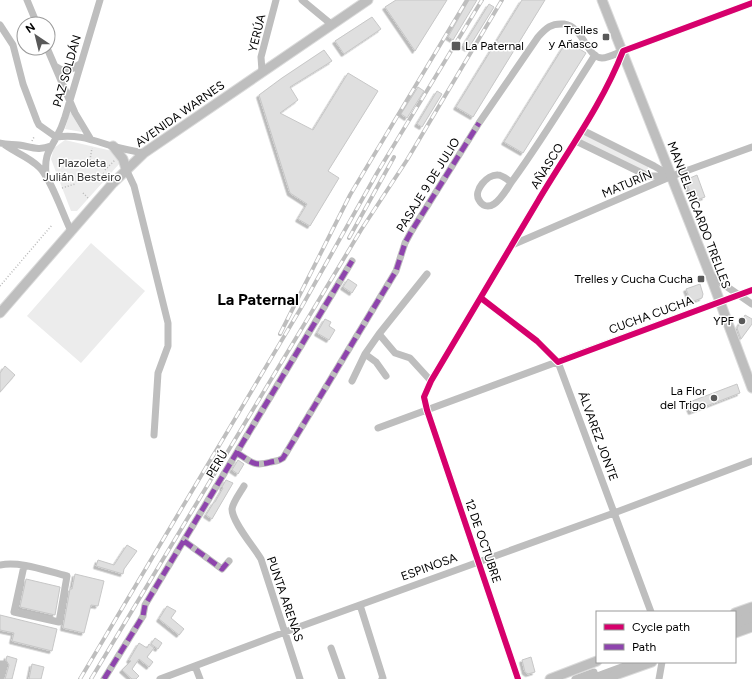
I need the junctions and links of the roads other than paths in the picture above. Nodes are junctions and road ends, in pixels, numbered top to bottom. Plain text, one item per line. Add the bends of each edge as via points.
1 (27, 0) edge
2 (100, 0) edge
3 (276, 0) edge
4 (302, 0) edge
5 (368, 0) edge
6 (602, 0) edge
7 (752, 3) edge
8 (34, 16) edge
9 (331, 24) junction
10 (0, 25) edge
11 (623, 51) junction
12 (595, 55) junction
13 (50, 56) edge
14 (80, 64) junction
15 (54, 65) junction
16 (262, 71) junction
17 (69, 101) junction
18 (582, 130) junction
19 (56, 137) junction
20 (90, 138) junction
21 (576, 141) junction
22 (3, 144) edge
23 (51, 146) junction
24 (113, 146) junction
25 (752, 147) edge
26 (144, 153) junction
27 (126, 169) junction
28 (46, 174) junction
29 (672, 176) junction
30 (511, 182) junction
31 (70, 231) junction
32 (512, 245) junction
33 (352, 261) dead end
34 (427, 274) dead end
35 (710, 274) junction
36 (752, 290) edge
37 (738, 295) junction
38 (481, 298) junction
39 (720, 302) junction
40 (752, 304) edge
41 (1, 311) edge
42 (379, 334) junction
43 (365, 354) junction
44 (558, 362) junction
45 (386, 376) dead end
46 (352, 381) dead end
47 (431, 381) junction
48 (752, 388) edge
49 (427, 410) junction
50 (378, 428) dead end
51 (154, 435) dead end
52 (237, 452) junction
53 (752, 461) edge
54 (244, 486) dead end
55 (614, 513) junction
56 (184, 541) junction
57 (229, 561) dead end
58 (478, 561) junction
59 (0, 565) edge
60 (24, 566) junction
61 (360, 605) junction
62 (752, 607) edge
63 (651, 611) edge
64 (736, 612) edge
65 (752, 614) edge
66 (736, 620) edge
67 (752, 621) edge
68 (736, 627) edge
69 (752, 627) edge
70 (285, 632) junction
71 (736, 633) edge
72 (331, 648) dead end
73 (596, 661) edge
74 (619, 663) edge
75 (632, 663) edge
76 (649, 663) edge
77 (662, 663) edge
78 (0, 664) edge
79 (195, 666) junction
80 (0, 679) edge
81 (104, 679) edge
82 (160, 679) edge
83 (200, 679) edge
84 (300, 679) edge
85 (342, 679) edge
86 (383, 679) edge
87 (518, 679) edge
88 (550, 679) edge
89 (575, 679) edge
90 (589, 679) edge
91 (604, 679) edge
92 (660, 679) edge

1 - 8 street
2 - 14 street, PAZ SOLDÁN
3 - 16 street, YERÚA via 261,57
4 - 9 street
5 - 9 main road, AVENIDA WARNES
6 - 11 main road, MANUEL RICARDO TRELLES
7 - 11 street
9 - 16 main road, AVENIDA WARNES
10 - 19 street via 13,45 36,122
11 - 12 street via 602,58
11 - 18 street, AÑASCO via 614,74
11 - 29 main road, MANUEL RICARDO TRELLES
12 - 30 street
12 - 52 street, PASAJE 9 DE JULIO via 576,29 556,23 547,27 480,123 411,232 396,271 283,458 260,466
13 - 15 street
14 - 15 street via 66,71
14 - 17 street, PAZ SOLDÁN
15 - 17 street
16 - 26 main road, AVENIDA WARNES
17 - 19 street, PAZ SOLDÁN
17 - 20 street
18 - 21 street, AÑASCO
18 - 29 street
19 - 20 street via 68,135
19 - 23 street, PAZ SOLDÁN
20 - 24 street
21 - 29 street via 648,176
21 - 32 street, AÑASCO
22 - 23 street via 39,149
22 - 28 street via 34,162
23 - 28 street, PAZ SOLDÁN via 45,160
24 - 26 street
24 - 27 main road via 123,159
25 - 29 street, MATURÍN
26 - 27 main road, AVENIDA WARNES
27 - 31 main road, AVENIDA WARNES
27 - 51 street via 134,186 168,323 168,346 158,373
28 - 31 street
29 - 32 street, MATURÍN
29 - 35 main road, MANUEL RICARDO TRELLES
30 - 30 street via 498,201 492,205 482,205 478,199 477,193 484,182 492,176 499,175
31 - 41 main road, AVENIDA WARNES
32 - 38 street, AÑASCO
33 - 52 street, PERÚ
34 - 42 street
35 - 37 street
35 - 39 main road, MANUEL RICARDO TRELLES
36 - 37 street, CUCHA CUCHA
37 - 39 street, CUCHA CUCHA
37 - 40 street
38 - 44 street, ÁLVAREZ JONTE via 537,341
38 - 47 street, AÑASCO
39 - 44 street, CUCHA CUCHA
39 - 48 main road, MANUEL RICARDO TRELLES
42 - 43 street
42 - 47 street via 395,353 410,358
43 - 45 street via 376,362
43 - 46 street
44 - 49 street, CUCHA CUCHA
44 - 55 street, ÁLVAREZ JONTE
47 - 49 street, AÑASCO via 424,398
49 - 50 street, CUCHA CUCHA
49 - 58 street, 12 DE OCTUBRE
52 - 56 street, PERÚ
53 - 55 street, ESPINOSA
54 - 70 street, PUNTA ARENAS via 232,508 233,515 261,559
55 - 58 street, ESPINOSA
55 - 63 street, ÁLVAREZ JONTE
56 - 57 street via 222,569
56 - 81 street, PERÚ via 145,605 143,616
58 - 61 street, ESPINOSA
58 - 87 street, 12 DE OCTUBRE
59 - 60 street
60 - 60 street via 14,612 59,622 67,576
61 - 70 street, ESPINOSA
61 - 86 street
62 - 64 main road
65 - 66 street
67 - 68 street
69 - 71 main road
70 - 79 street, ESPINOSA
70 - 84 street, PUNTA ARENAS
72 - 85 street
73 - 88 main road
74 - 89 street
75 - 90 street
76 - 91 main road
77 - 92 street
78 - 80 street via 4,664
79 - 82 street, ESPINOSA
79 - 83 street

